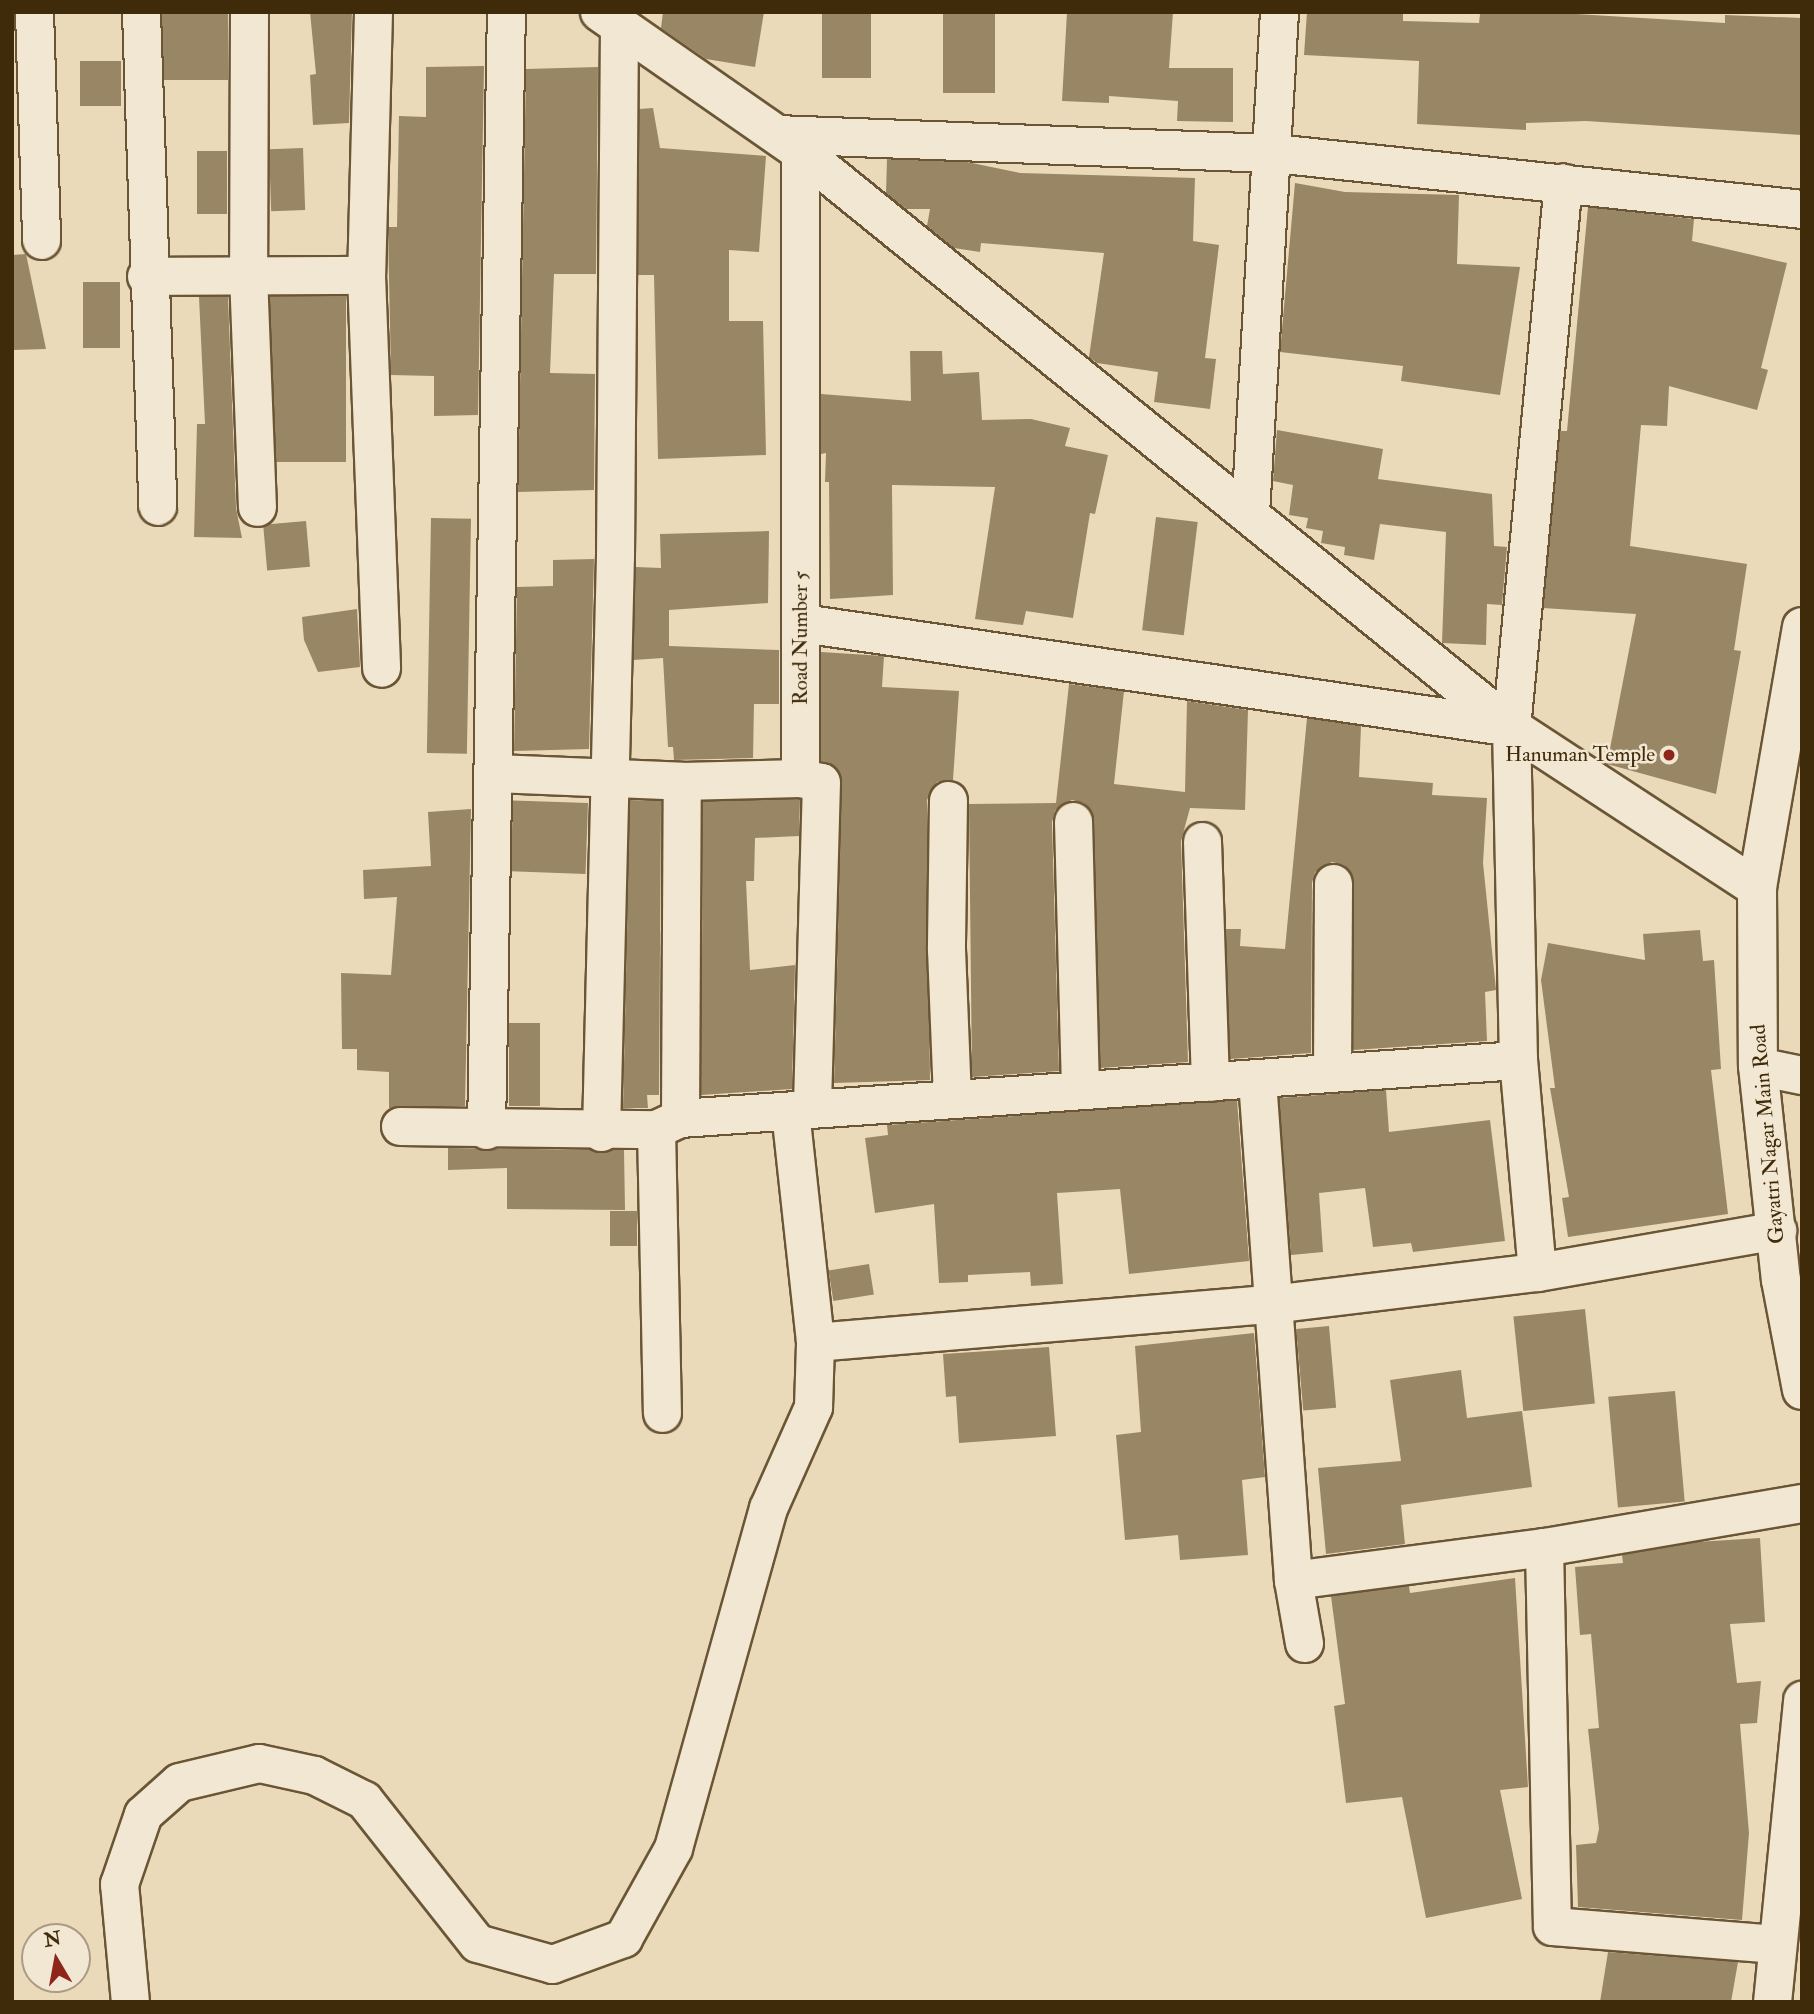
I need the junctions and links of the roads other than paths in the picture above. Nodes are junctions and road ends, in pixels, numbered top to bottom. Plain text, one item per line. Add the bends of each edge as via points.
1 (34, 12) edge
2 (141, 12) edge
3 (249, 12) edge
4 (373, 12) edge
5 (506, 12) edge
6 (1279, 12) edge
7 (610, 20) edge
8 (788, 143) junction
9 (1274, 153) junction
10 (1563, 182) junction
11 (1802, 209) edge
12 (40, 240) dead end
13 (248, 274) junction
14 (366, 275) junction
15 (146, 276) junction
16 (157, 506) dead end
17 (257, 507) dead end
18 (1250, 513) junction
19 (802, 624) junction
20 (1802, 627) edge
21 (381, 668) dead end
22 (1511, 727) junction
23 (495, 773) junction
24 (610, 777) junction
25 (800, 778) junction
26 (682, 781) junction
27 (948, 800) dead end
28 (1073, 821) dead end
29 (1202, 841) dead end
30 (1333, 883) dead end
31 (1757, 888) junction
32 (1518, 1060) junction
33 (1758, 1066) junction
34 (1332, 1073) junction
35 (1802, 1074) edge
36 (1257, 1080) junction
37 (1210, 1082) junction
38 (1080, 1088) junction
39 (953, 1096) junction
40 (801, 1109) junction
41 (668, 1124) junction
42 (400, 1126) dead end
43 (486, 1130) junction
44 (601, 1132) junction
45 (1777, 1230) junction
46 (1537, 1272) junction
47 (1791, 1282) edge
48 (1272, 1304) junction
49 (815, 1342) junction
50 (1802, 1390) edge
51 (662, 1413) dead end
52 (1802, 1503) edge
53 (1544, 1547) junction
54 (1293, 1580) junction
55 (1304, 1643) dead end
56 (1802, 1699) edge
57 (1776, 1944) junction
58 (130, 2002) edge
59 (1772, 2002) edge

1 - 12 street
2 - 15 street
3 - 13 street
4 - 14 street
5 - 23 street
6 - 9 street
7 - 8 street
7 - 24 street
8 - 9 street
8 - 18 street
8 - 19 street, Road Number 5
9 - 10 street
9 - 18 street
10 - 11 street
10 - 22 street
13 - 14 street
13 - 15 street
13 - 17 street
14 - 21 street
15 - 16 street
18 - 22 street
19 - 22 street
19 - 25 street, Road Number 5
20 - 31 street, Gayatri Nagar Main Road
22 - 31 street
22 - 32 street
23 - 24 street
23 - 43 street
24 - 26 street
24 - 44 street
25 - 26 street
25 - 40 street via 821,782
26 - 41 street
27 - 39 street via 946,949
28 - 38 street
29 - 37 street
30 - 34 street
31 - 33 street, Gayatri Nagar Main Road
32 - 34 street
32 - 46 street
33 - 35 street
33 - 45 street, Gayatri Nagar Main Road
34 - 36 street
36 - 37 street
36 - 48 street
37 - 38 street
38 - 39 street
39 - 40 street
40 - 41 street
40 - 49 street
41 - 44 street
41 - 51 street
42 - 43 street
43 - 44 street
45 - 46 street
45 - 47 street, Gayatri Nagar Main Road
46 - 48 street
47 - 50 street, Gayatri Nagar Main Road
48 - 49 street
48 - 54 street
49 - 58 street via 813,1407 768,1508 673,1848 624,1938 552,1964 477,1943 363,1800 314,1775 259,1763 179,1782 143,1814 119,1884
52 - 53 street
53 - 54 street
53 - 57 street via 1552,1926
54 - 55 street
56 - 57 street
57 - 59 street

